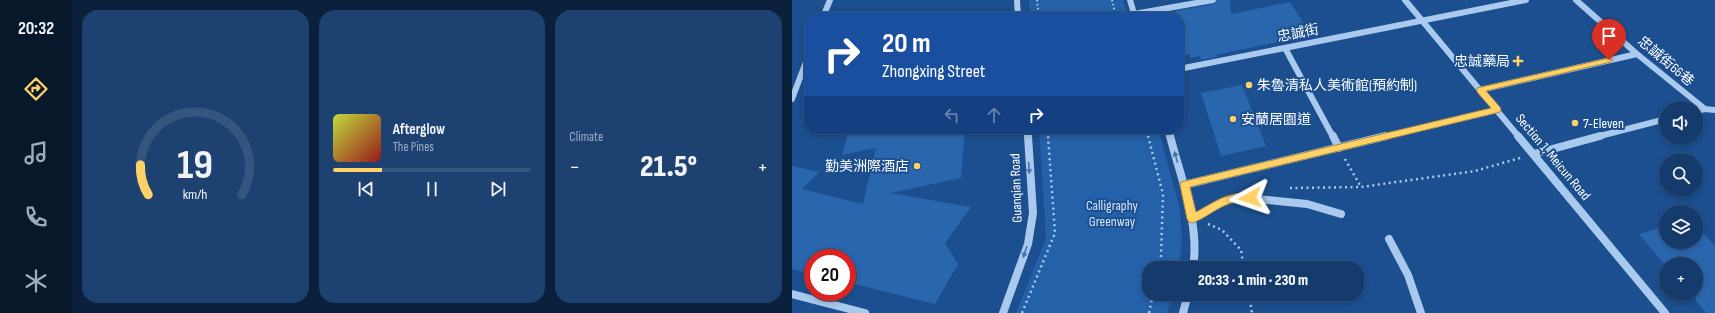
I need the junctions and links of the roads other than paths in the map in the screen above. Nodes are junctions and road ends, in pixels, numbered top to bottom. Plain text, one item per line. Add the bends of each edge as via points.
1 (830, 0) edge
2 (1017, 0) edge
3 (1130, 0) edge
4 (1213, 0) edge
5 (1405, 0) edge
6 (1526, 0) edge
7 (1576, 0) edge
8 (825, 12) edge
9 (1018, 12) edge
10 (1133, 12) edge
11 (1154, 12) edge
12 (1422, 21) junction
13 (1286, 48) junction
14 (1637, 54) junction
15 (804, 67) edge
16 (1184, 68) edge
17 (1480, 90) junction
18 (792, 99) edge
19 (1705, 109) joint
20 (1497, 110) junction
21 (1715, 110) edge
22 (1659, 121) edge
23 (1026, 134) edge
24 (1169, 134) edge
25 (1339, 148) junction
26 (1534, 154) junction
27 (1184, 185) junction
28 (1341, 214) dead end
29 (1192, 219) junction
30 (1389, 239) dead end
31 (1195, 261) edge
32 (792, 294) edge
33 (1186, 301) edge
34 (865, 313) edge
35 (1004, 313) edge
36 (1183, 313) edge
37 (1421, 313) edge
38 (1665, 313) edge

1 - 8 street
2 - 9 street
3 - 10 street
4 - 11 street
5 - 12 street, Section 1, Meicun Road
6 - 12 street, 忠誠街
7 - 14 street, 忠誠街66巷
12 - 13 street, 忠誠街
12 - 17 street, Section 1, Meicun Road
13 - 16 street, 忠誠街
13 - 25 street
14 - 17 street
14 - 19 street, 忠誠街66巷
15 - 18 street
17 - 20 street, Section 1, Meicun Road
19 - 21 street
20 - 25 street
20 - 26 street, Section 1, Meicun Road
22 - 26 street
23 -> 35 street, Guanqian Road via 1033,213 1028,244
27 -> 24 street
25 - 27 street
26 - 38 street, Section 1, Meicun Road
27 - 29 street
28 - 29 street via 1307,204 1238,196
29 - 31 street
30 - 37 street via 1416,290
32 - 34 street
33 - 36 street

